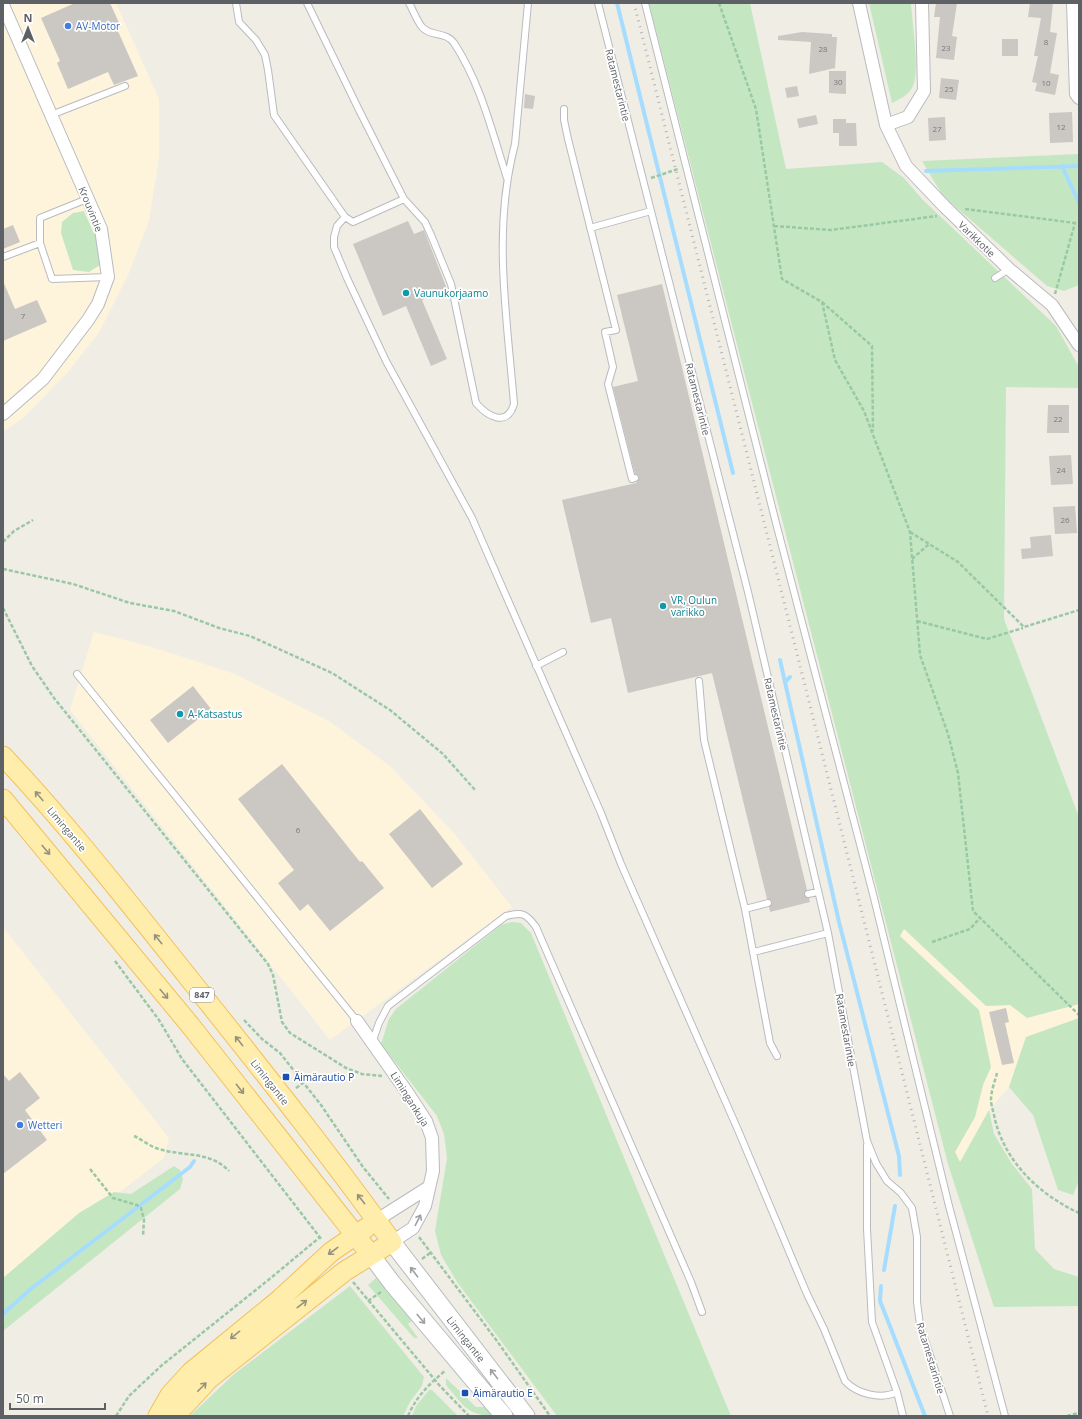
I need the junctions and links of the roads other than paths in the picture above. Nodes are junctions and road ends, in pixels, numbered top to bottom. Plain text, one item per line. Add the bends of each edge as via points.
1 (236, 3) edge
2 (307, 3) edge
3 (409, 3) edge
4 (528, 3) edge
5 (598, 3) edge
6 (645, 3) edge
7 (858, 3) edge
8 (922, 3) edge
9 (1073, 3) edge
10 (3, 5) edge
11 (125, 86) dead end
12 (1079, 98) edge
13 (564, 109) dead end
14 (51, 115) junction
15 (886, 125) junction
16 (508, 181) junction
17 (87, 199) junction
18 (404, 199) junction
19 (651, 212) junction
20 (345, 217) junction
21 (590, 228) junction
22 (40, 243) junction
23 (3, 257) edge
24 (1010, 269) junction
25 (108, 277) junction
26 (995, 278) dead end
27 (1079, 345) edge
28 (3, 414) edge
29 (635, 478) dead end
30 (563, 652) dead end
31 (536, 666) junction
32 (77, 674) dead end
33 (699, 682) dead end
34 (3, 756) edge
35 (3, 799) edge
36 (818, 892) junction
37 (808, 894) dead end
38 (768, 903) dead end
39 (745, 909) junction
40 (828, 933) junction
41 (754, 952) junction
42 (357, 1021) joint
43 (372, 1043) junction
44 (777, 1056) dead end
45 (867, 1141) junction
46 (429, 1187) junction
47 (377, 1220) junction
48 (355, 1235) junction
49 (392, 1242) junction
50 (371, 1255) junction
51 (702, 1312) dead end
52 (898, 1392) junction
53 (158, 1416) edge
54 (174, 1416) edge
55 (504, 1416) edge
56 (526, 1416) edge
57 (903, 1416) edge
58 (950, 1416) edge
59 (1005, 1416) edge

1 - 20 lane via 239,22 256,40 265,55 274,115
2 - 18 lane
3 - 16 lane via 422,27 447,36 454,43 477,85
4 - 16 lane via 515,144
5 - 19 lane, Ratamestarintie
6 - 59 lane via 873,894 949,1206
7 - 15 street, Varikkotie
8 - 15 street via 924,91 908,117
9 - 12 street via 1076,94
10 - 14 street, Krouvintie
11 - 14 lane
13 - 21 lane via 568,139
14 - 17 street, Krouvintie
15 - 24 street, Varikkotie via 906,166
16 - 18 lane via 501,238 502,283 514,404 512,412 498,417 484,413 476,403 451,284 428,228
17 - 22 lane via 40,218
17 - 25 street, Krouvintie via 101,229
18 - 20 lane via 353,222
19 - 21 lane
19 - 36 lane, Ratamestarintie via 666,288 748,592
20 - 31 lane via 337,226 334,247 347,278 386,361 472,518
21 - 29 lane via 616,330 605,332 613,367 608,384 632,479
22 - 23 lane
22 - 25 lane via 52,279
24 - 26 lane
24 - 27 street, Varikkotie via 1052,306
25 - 28 street, Krouvintie via 98,304 84,326 43,379
30 - 31 lane
31 - 52 lane via 845,1381 859,1392 885,1395
32 - 42 lane
33 - 39 lane via 704,740
47 -> 34 main road, Limingantie / 847 via 222,1019 30,785
35 -> 48 main road, Limingantie / 847 via 190,1025
36 - 37 lane
36 - 40 lane, Ratamestarintie
38 - 39 lane
39 - 41 lane
40 - 41 lane
40 - 45 lane, Ratamestarintie
41 - 44 lane via 757,982 770,1043
42 - 43 street, Limingankuja
43 - 46 street, Limingankuja via 426,1121 432,1138 433,1171
43 - 51 lane via 388,1006 506,916 517,913 528,916 536,927
45 - 52 lane via 867,1229 872,1322
45 - 58 lane, Ratamestarintie via 887,1182 901,1193 912,1208 917,1237 917,1302 920,1325
46 - 47 street
49 -> 46 street, Limingankuja via 413,1228 425,1206
47 - 48 main road
47 - 49 main road, Limingantie / 847
48 - 50 main road, Limingantie / 847
48 -> 53 main road via 331,1252 279,1300 191,1372 170,1395
49 - 50 main road
56 -> 49 main road, Limingantie / 847
54 -> 50 main road via 210,1378 345,1271
50 -> 55 main road, Limingantie / 847 via 392,1284
52 - 57 lane

